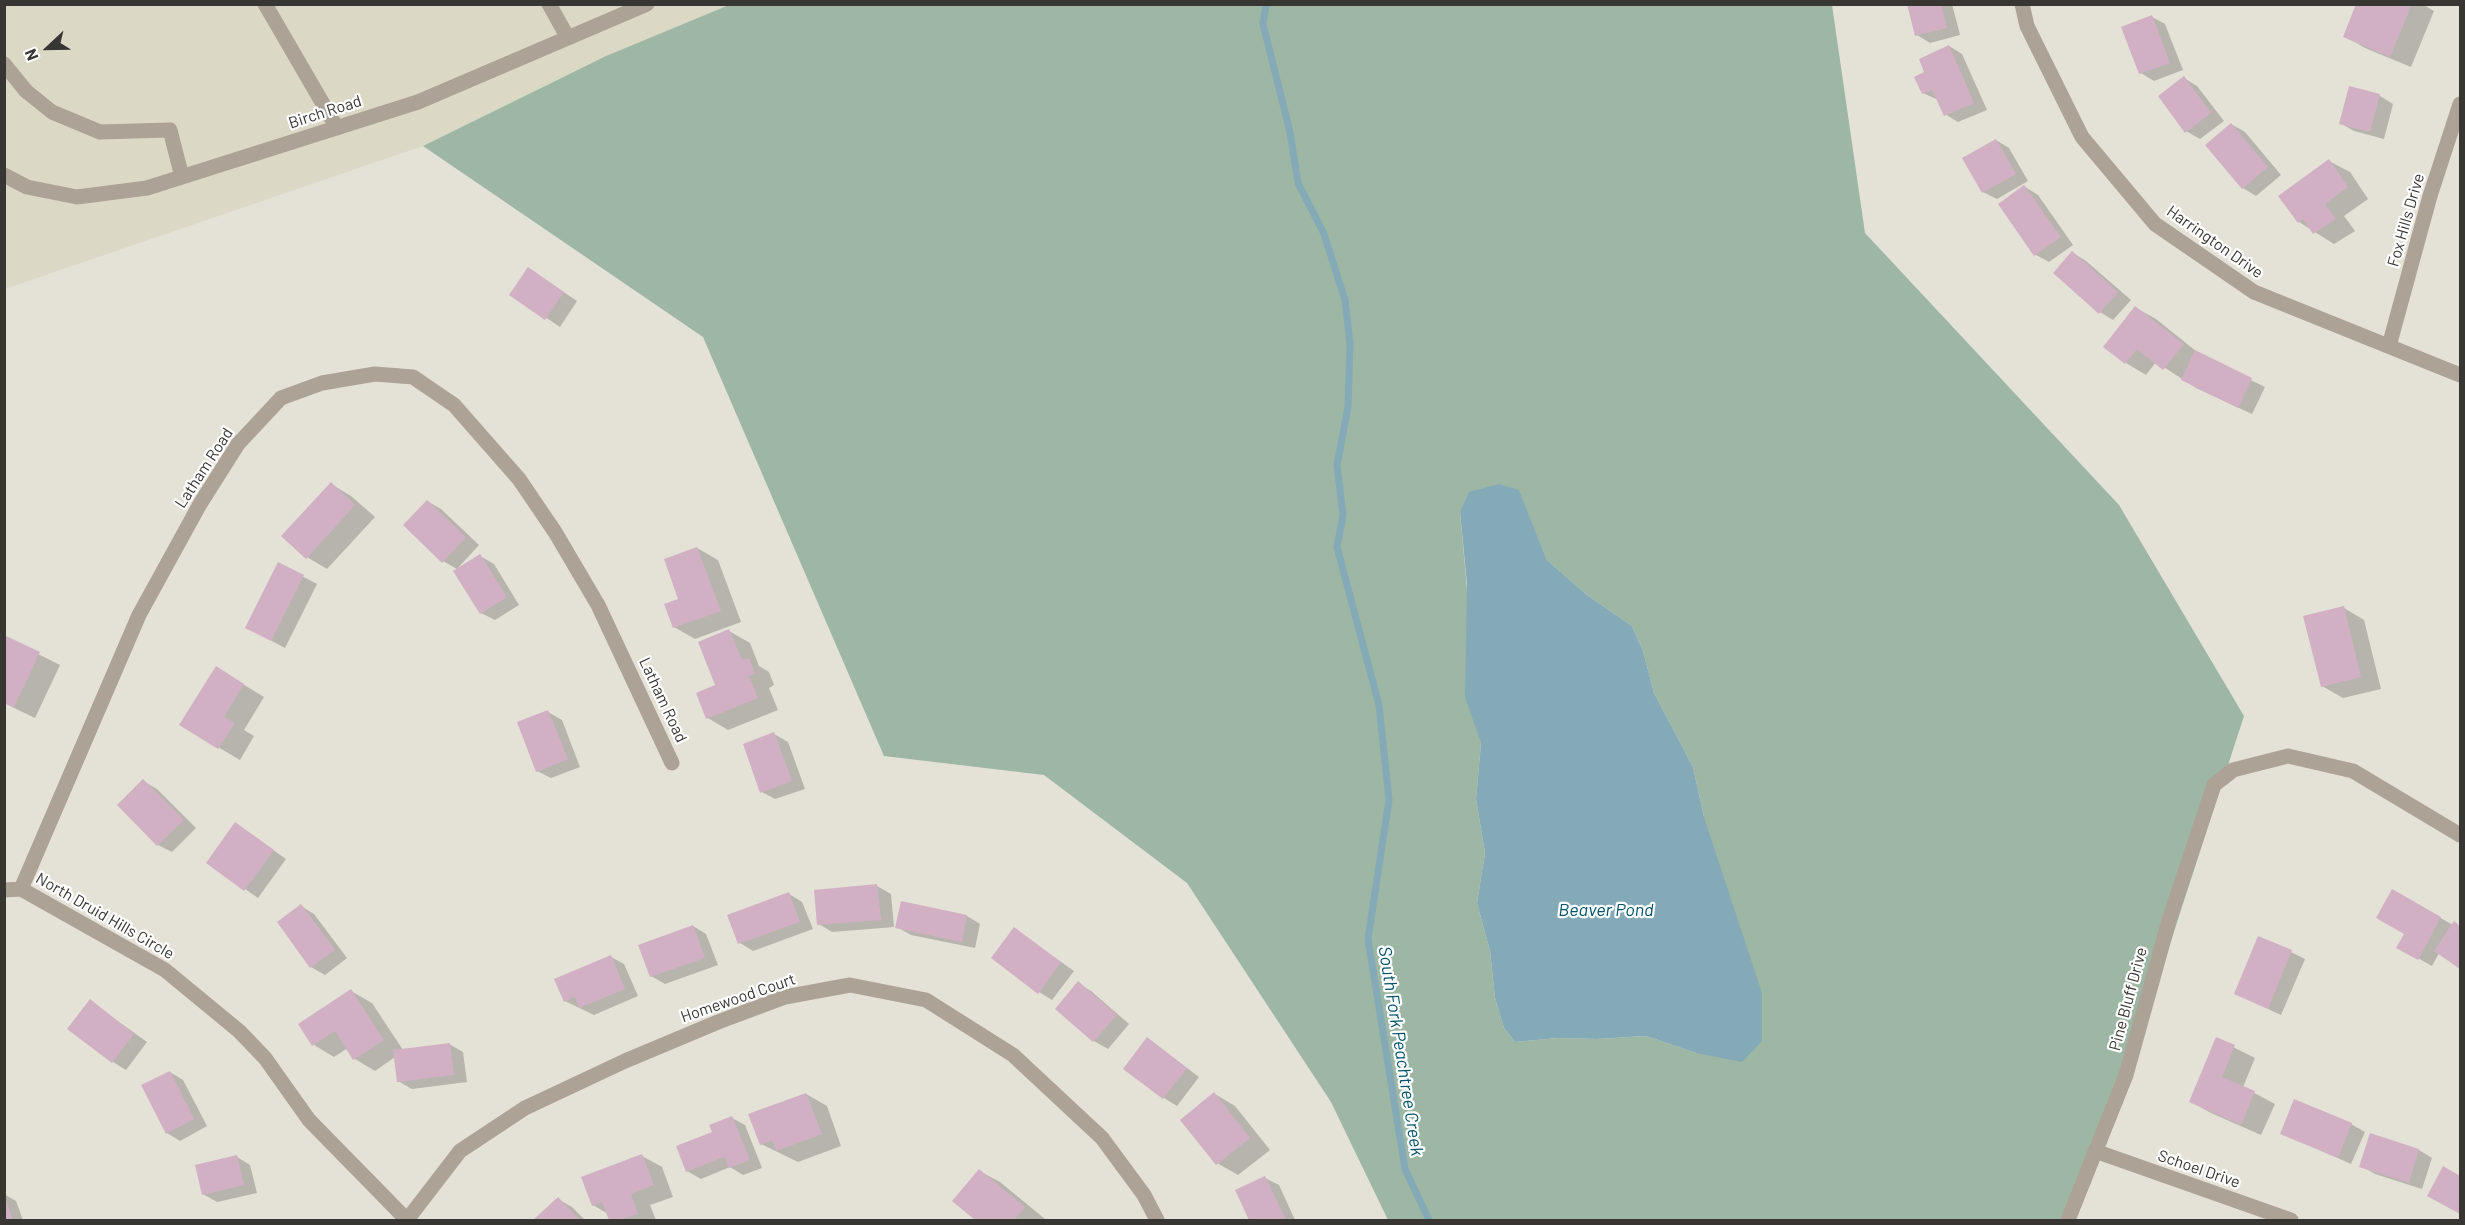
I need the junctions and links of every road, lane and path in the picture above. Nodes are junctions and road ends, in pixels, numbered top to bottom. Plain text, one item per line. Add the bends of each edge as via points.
1 (265, 4) edge
2 (549, 4) edge
3 (647, 4) edge
4 (2022, 4) edge
5 (568, 38) junction
6 (4, 64) edge
7 (2460, 104) edge
8 (337, 128) junction
9 (4, 175) edge
10 (182, 177) junction
11 (2389, 346) junction
12 (2460, 375) edge
13 (672, 763) dead end
14 (2460, 835) edge
15 (21, 889) junction
16 (4, 890) edge
17 (2095, 1151) junction
18 (407, 1220) edge
19 (1157, 1221) edge
20 (2068, 1221) edge
21 (2291, 1221) edge

1 - 8 street
2 - 5 street
3 - 5 street, Birch Road
4 - 11 street, Harrington Drive via 2027,26 2082,137 2155,224 2254,292
5 - 8 street, Birch Road via 418,102
6 - 10 street via 26,91 52,112 99,132 170,130
7 - 11 street, Fox Hills Drive
8 - 10 street, Birch Road
9 - 10 street, Birch Road via 27,187 77,197 147,189
11 - 12 street, Harrington Drive
13 - 15 street, Latham Road via 598,605 555,532 519,479 454,405 413,377 375,374 322,383 281,398 238,444 200,504 139,615
14 - 17 street, Pine Bluff Drive via 2353,771 2288,756 2233,770 2214,785 2170,917 2126,1075
15 - 16 street, North Druid Hills Circle
15 - 18 street, North Druid Hills Circle via 165,969 239,1031 265,1058 309,1120
17 - 20 street, Pine Bluff Drive
17 - 21 street, Schoel Drive
18 - 19 street, Homewood Court via 460,1151 525,1108 718,1022 785,997 850,985 926,1000 1013,1055 1102,1138 1144,1195

